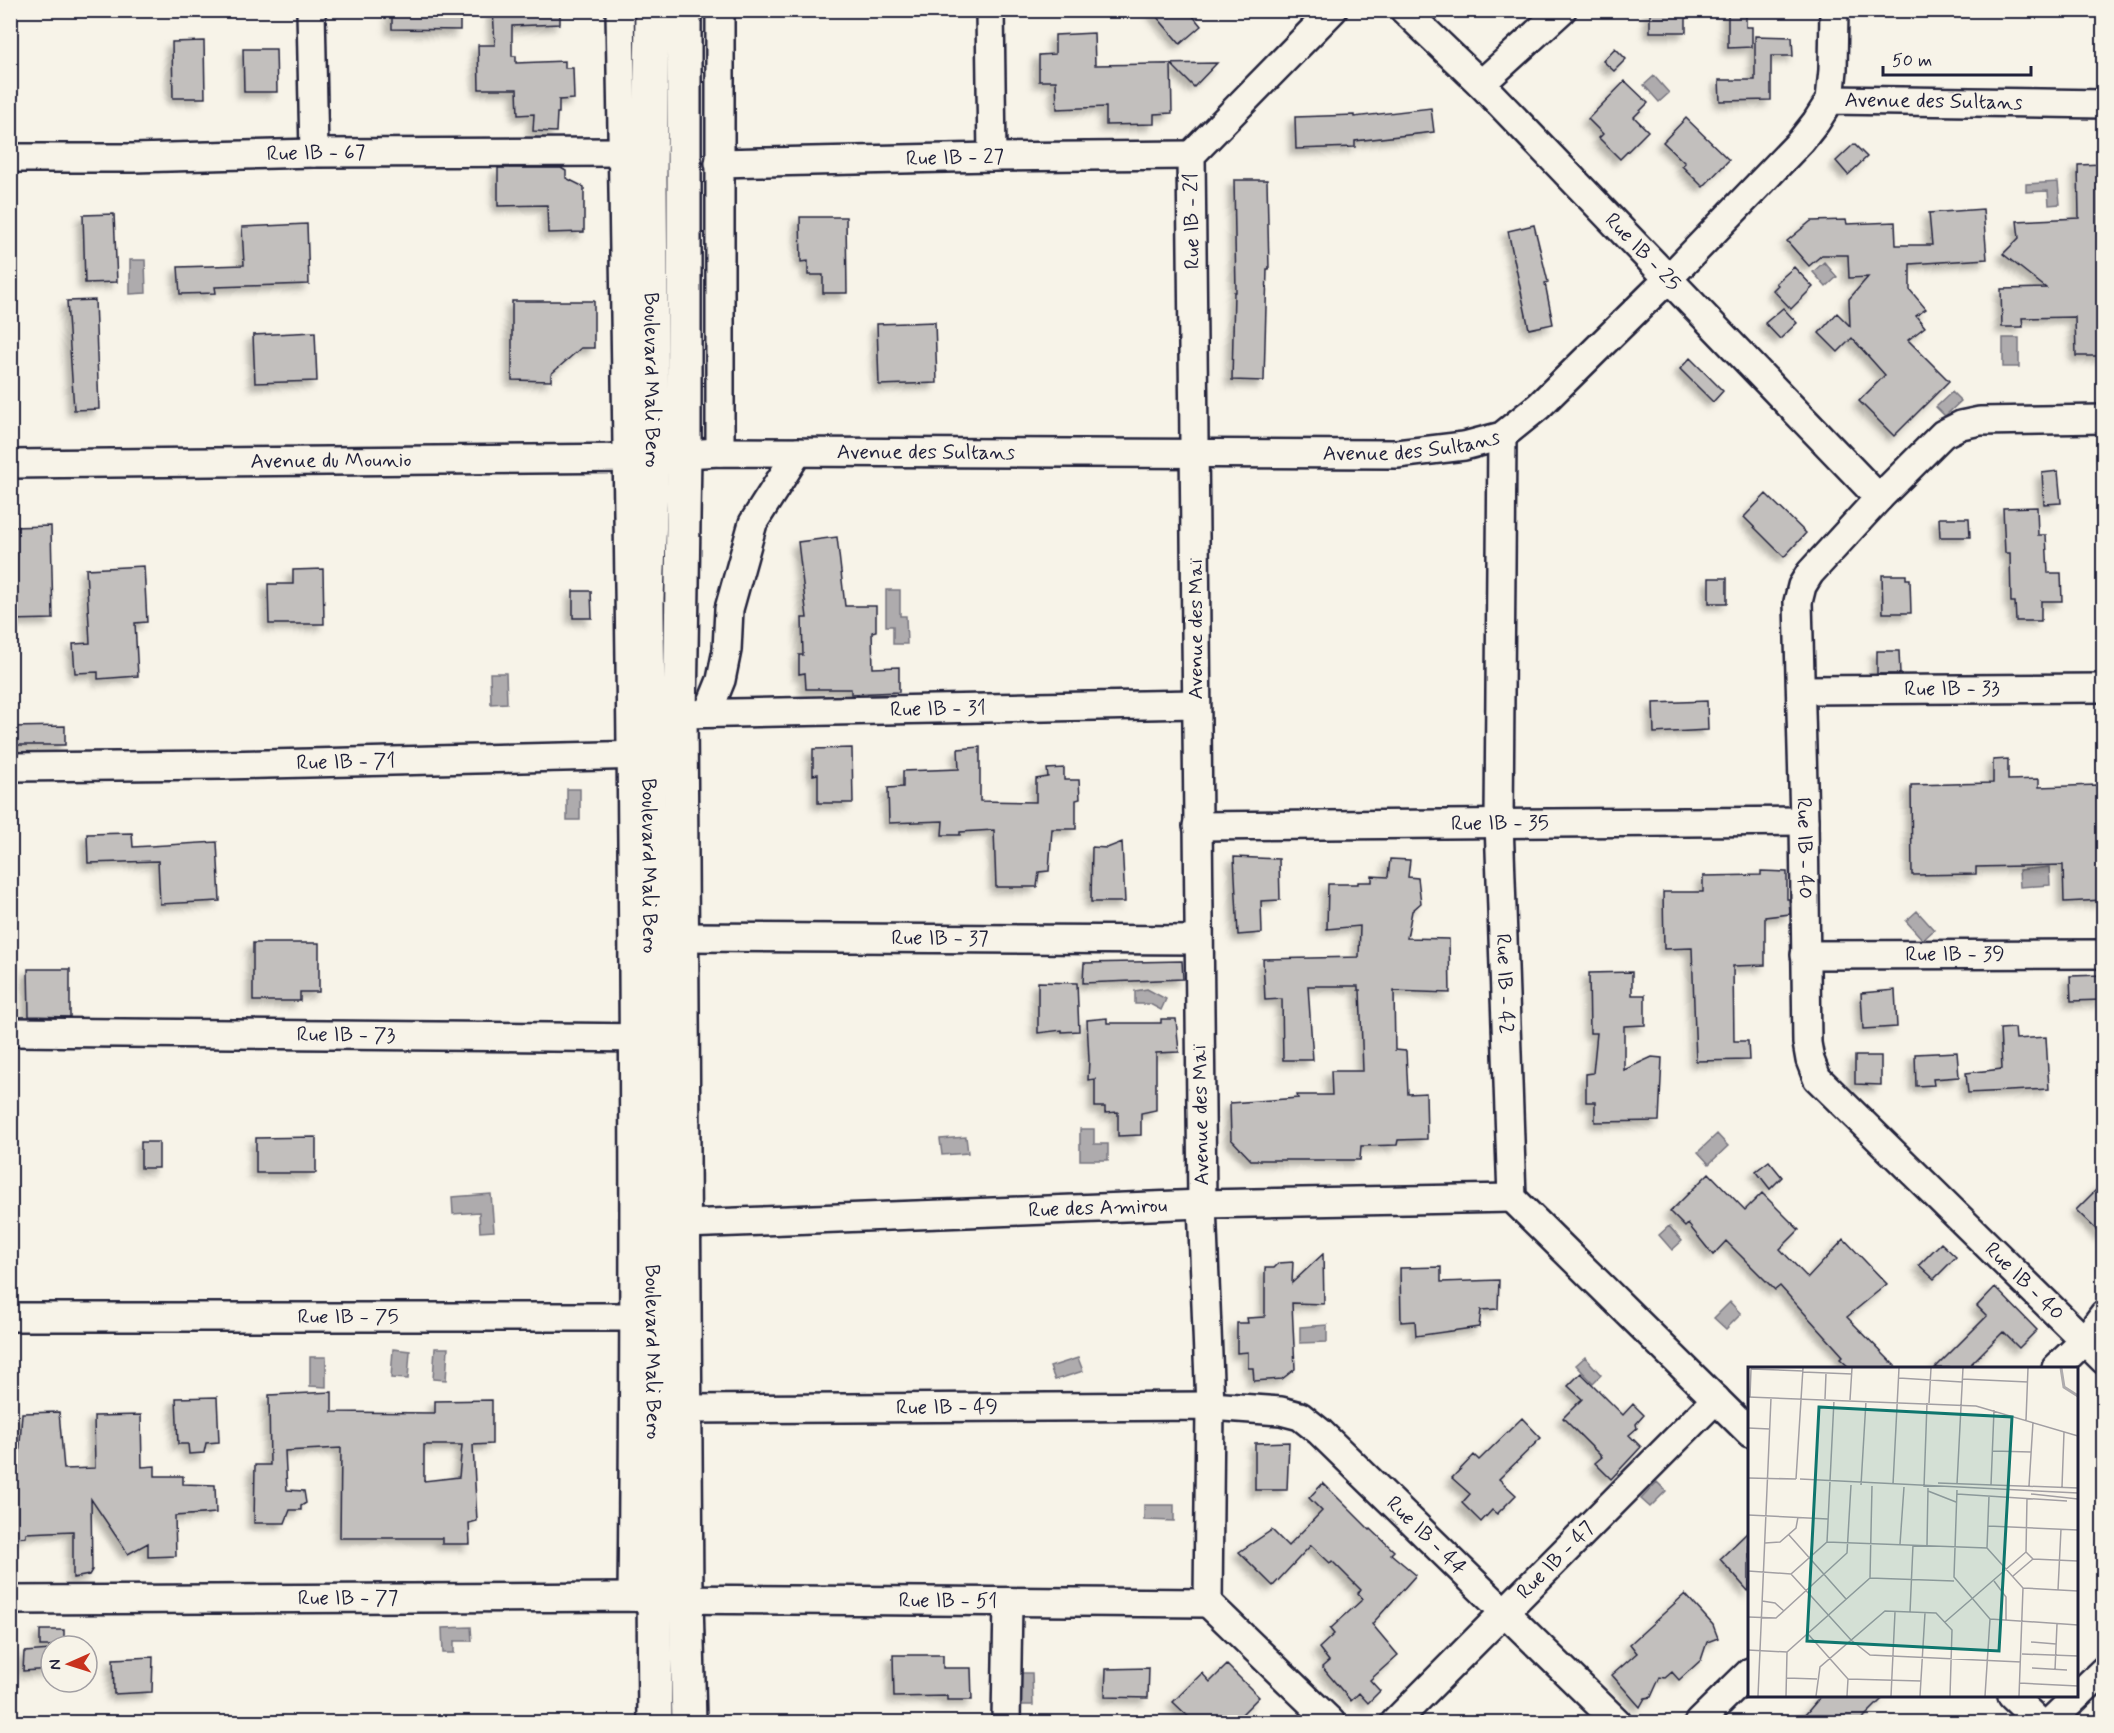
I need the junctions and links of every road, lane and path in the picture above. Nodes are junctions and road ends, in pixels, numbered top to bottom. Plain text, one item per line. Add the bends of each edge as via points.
1 (311, 10) edge
2 (620, 10) edge
3 (652, 10) edge
4 (684, 10) edge
5 (720, 10) edge
6 (990, 10) edge
7 (1333, 10) edge
8 (1404, 10) edge
9 (1562, 10) edge
10 (1834, 10) edge
11 (1481, 84) junction
12 (1830, 100) junction
13 (2103, 104) edge
14 (622, 152) junction
15 (314, 153) junction
16 (1191, 155) junction
17 (992, 157) junction
18 (10, 158) edge
19 (719, 163) junction
20 (1668, 279) junction
21 (2103, 419) edge
22 (1502, 436) junction
23 (720, 452) junction
24 (798, 452) junction
25 (1194, 454) junction
26 (654, 456) junction
27 (10, 464) edge
28 (1879, 498) junction
29 (2103, 688) edge
30 (1802, 690) junction
31 (1196, 704) junction
32 (694, 713) junction
33 (653, 755) junction
34 (10, 767) edge
35 (1804, 821) junction
36 (1499, 822) junction
37 (1197, 826) junction
38 (682, 937) junction
39 (1198, 940) junction
40 (2103, 954) edge
41 (1805, 955) junction
42 (10, 1032) edge
43 (655, 1038) junction
44 (1512, 1198) junction
45 (1202, 1204) junction
46 (684, 1224) junction
47 (2103, 1314) edge
48 (10, 1317) edge
49 (658, 1317) junction
50 (2084, 1341) junction
51 (2103, 1360) edge
52 (2057, 1367) edge
53 (1716, 1399) junction
54 (1210, 1406) junction
55 (685, 1409) junction
56 (1748, 1432) edge
57 (658, 1598) junction
58 (10, 1600) edge
59 (1008, 1602) junction
60 (1208, 1603) junction
61 (1505, 1612) junction
62 (2103, 1670) edge
63 (1748, 1673) edge
64 (2078, 1695) edge
65 (2014, 1697) edge
66 (2075, 1697) edge
67 (656, 1722) edge
68 (689, 1722) edge
69 (1006, 1722) edge
70 (1331, 1722) edge
71 (1395, 1722) edge
72 (1617, 1722) edge
73 (1699, 1722) edge
74 (2038, 1722) edge
75 (2050, 1722) edge

1 - 15 street
2 - 14 street, Boulevard Mali Bero
3 - 26 main road, Boulevard Mali Bero
4 - 26 main road, Boulevard Mali Bero
5 - 19 street
6 - 17 street
7 - 16 street, Rue IB - 21
8 - 11 street, Rue IB - 25
9 - 11 street
10 - 12 street
11 - 20 street, Rue IB - 25
12 - 13 street, Avenue des Sultans
12 - 20 street, Avenue des Sultans via 1801,141
14 - 15 street, Rue IB - 67
14 - 26 street, Boulevard Mali Bero
15 - 18 street, Rue IB - 67
16 - 17 street, Rue IB - 27
16 - 25 street, Rue IB - 21
17 - 19 street, Rue IB - 27
19 - 23 street
20 - 22 street, Avenue des Sultans via 1539,406
20 - 28 street, Rue IB - 25
21 - 28 street, Rue IB - 40 via 1980,421 1961,425 1943,434
22 - 25 street, Avenue des Sultans via 1464,446 1397,454
22 - 36 street, Rue IB - 42
23 - 24 street, Avenue des Sultans
23 - 26 street, Avenue des Sultans
24 - 25 street, Avenue des Sultans
24 - 32 street via 753,523 729,609 721,680
25 - 31 street, Avenue des Maï
26 - 27 street, Avenue du Mounio
26 - 32 main road, Boulevard Mali Bero
26 - 33 main road, Boulevard Mali Bero via 647,598
28 - 30 street, Rue IB - 40 via 1802,586 1798,602
29 - 30 street, Rue IB - 33
30 - 35 street, Rue IB - 40
31 - 32 street, Rue IB - 31
31 - 37 street, Avenue des Maï
32 - 33 main road, Boulevard Mali Bero
33 - 34 street, Rue IB - 71
33 - 38 main road, Boulevard Mali Bero
33 - 43 main road, Boulevard Mali Bero
35 - 36 street, Rue IB - 35
35 - 41 street, Rue IB - 40
36 - 37 street, Rue IB - 35
36 - 44 street, Rue IB - 42
37 - 39 street, Avenue des Maï
38 - 39 street, Rue IB - 37
38 - 43 main road, Boulevard Mali Bero
39 - 45 street, Avenue des Maï
40 - 41 street, Rue IB - 39
41 - 50 street, Rue IB - 40 via 1807,1043 1817,1078
42 - 43 street, Rue IB - 73
43 - 46 main road, Boulevard Mali Bero
43 - 49 main road, Boulevard Mali Bero
44 - 45 street, Rue des Amirou
44 - 53 street
45 - 46 street, Rue des Amirou
45 - 54 street, Avenue des Maï
46 - 49 main road, Boulevard Mali Bero
47 - 50 street
48 - 49 street, Rue IB - 75
49 - 55 main road, Boulevard Mali Bero
49 - 57 main road, Boulevard Mali Bero
50 - 51 street, Rue IB - 40
50 - 52 street
53 - 56 street
53 - 61 street, Rue IB - 47
54 - 55 street, Rue IB - 49
54 - 60 street, Avenue des Maï
54 - 61 street, Rue IB - 44 via 1300,1416
55 - 57 main road, Boulevard Mali Bero
57 - 58 street, Rue IB - 77
57 - 59 street, Rue IB - 51
57 - 67 main road, Boulevard Mali Bero
57 - 68 main road, Boulevard Mali Bero
59 - 60 street, Rue IB - 51
59 - 69 street
60 - 70 street
61 - 71 street, Rue IB - 47
61 - 72 street, Rue IB - 44
62 - 64 street
63 - 73 street
65 - 74 street
66 - 75 street

